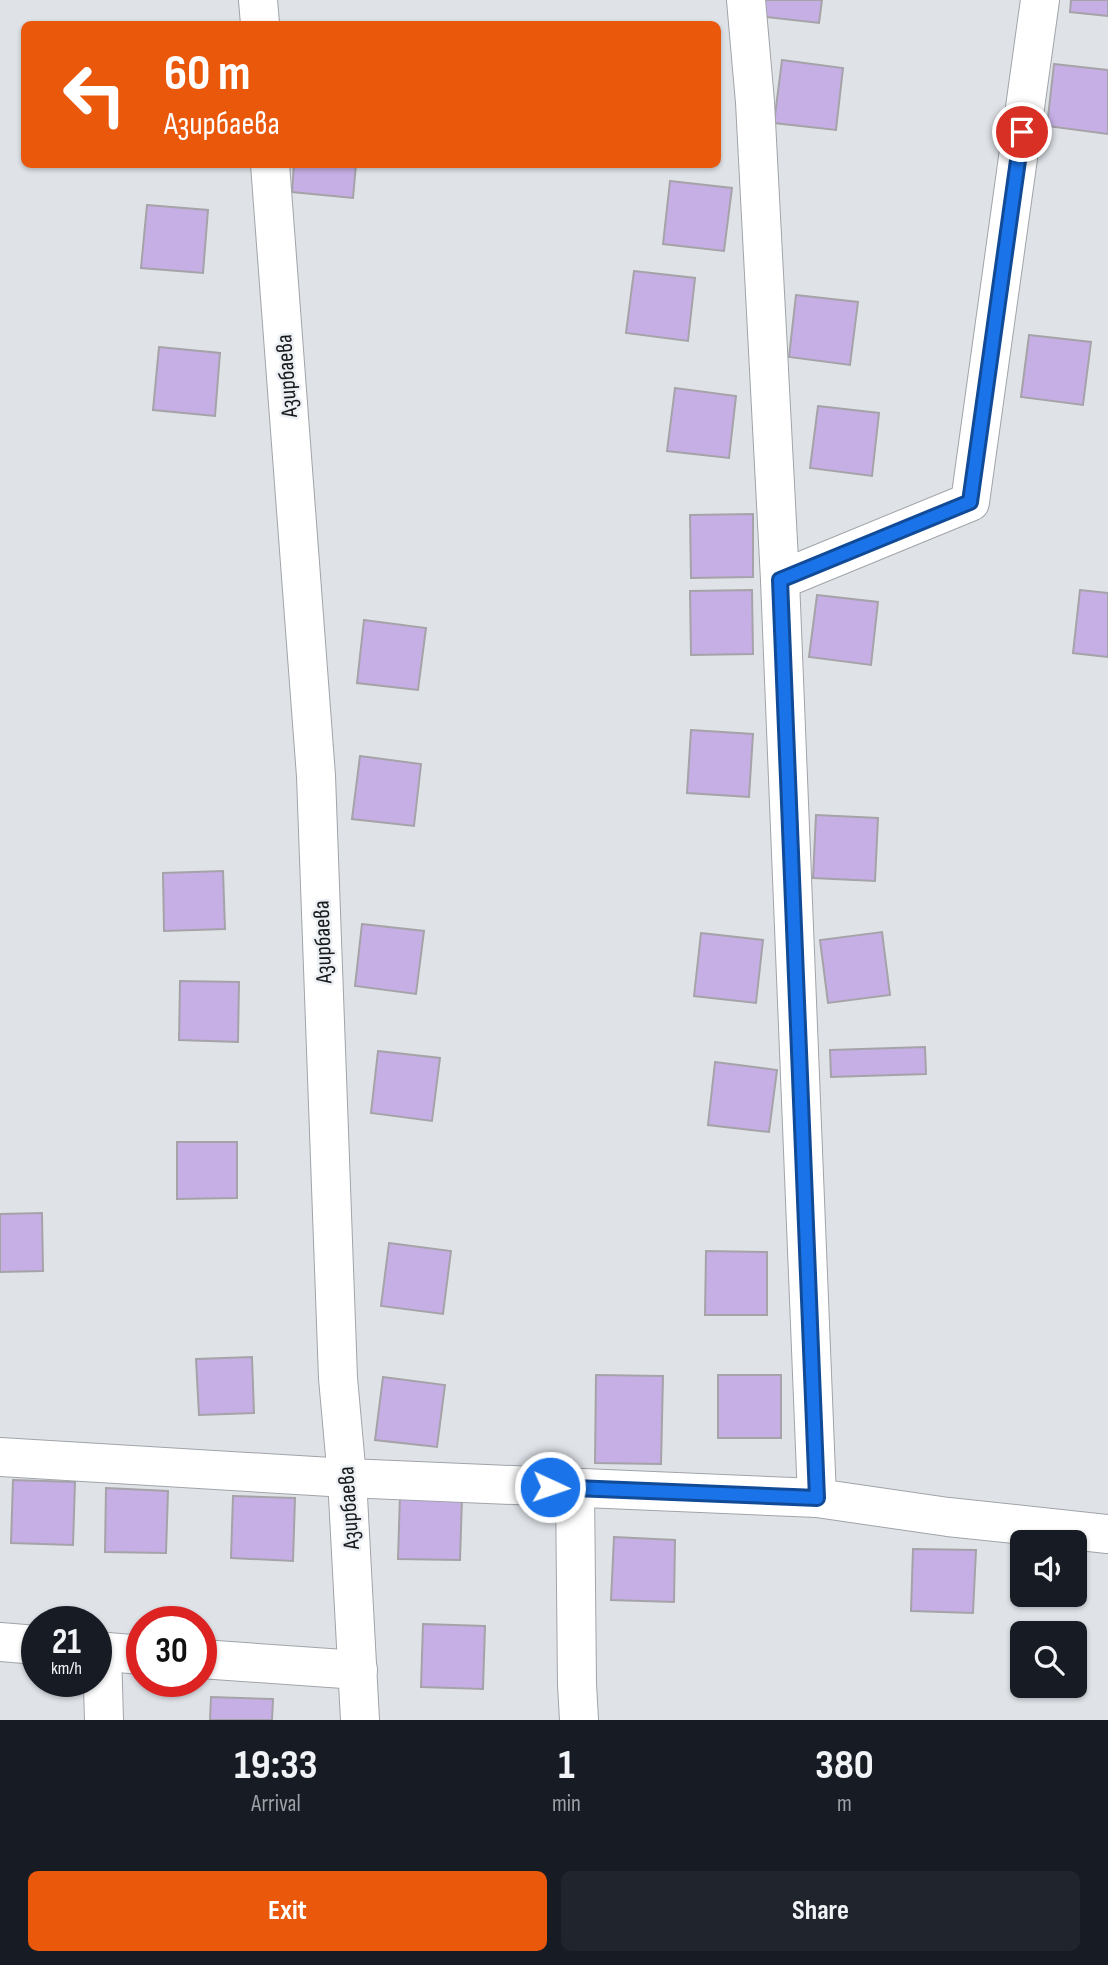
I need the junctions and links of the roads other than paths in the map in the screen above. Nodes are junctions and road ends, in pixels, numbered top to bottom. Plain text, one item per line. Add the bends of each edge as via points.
1 (258, 0) edge
2 (746, 0) edge
3 (1040, 0) edge
4 (260, 21) edge
5 (270, 168) edge
6 (780, 580) junction
7 (0, 1457) edge
8 (347, 1478) junction
9 (575, 1488) junction
10 (817, 1498) junction
11 (1108, 1534) edge
12 (0, 1642) edge
13 (21, 1644) edge
14 (217, 1660) edge
15 (358, 1670) junction
16 (102, 1697) edge
17 (104, 1720) edge
18 (360, 1720) edge
19 (579, 1720) edge

1 - 4 street
2 - 6 street
3 - 6 street via 970,502
5 - 8 street, Азирбаева via 316,776 338,1378
6 - 10 street
7 - 8 street
8 - 9 street
8 - 15 street, Азирбаева
9 - 10 street
9 - 19 street
10 - 11 street
12 - 13 street
14 - 15 street
15 - 18 street, Азирбаева
16 - 17 street

